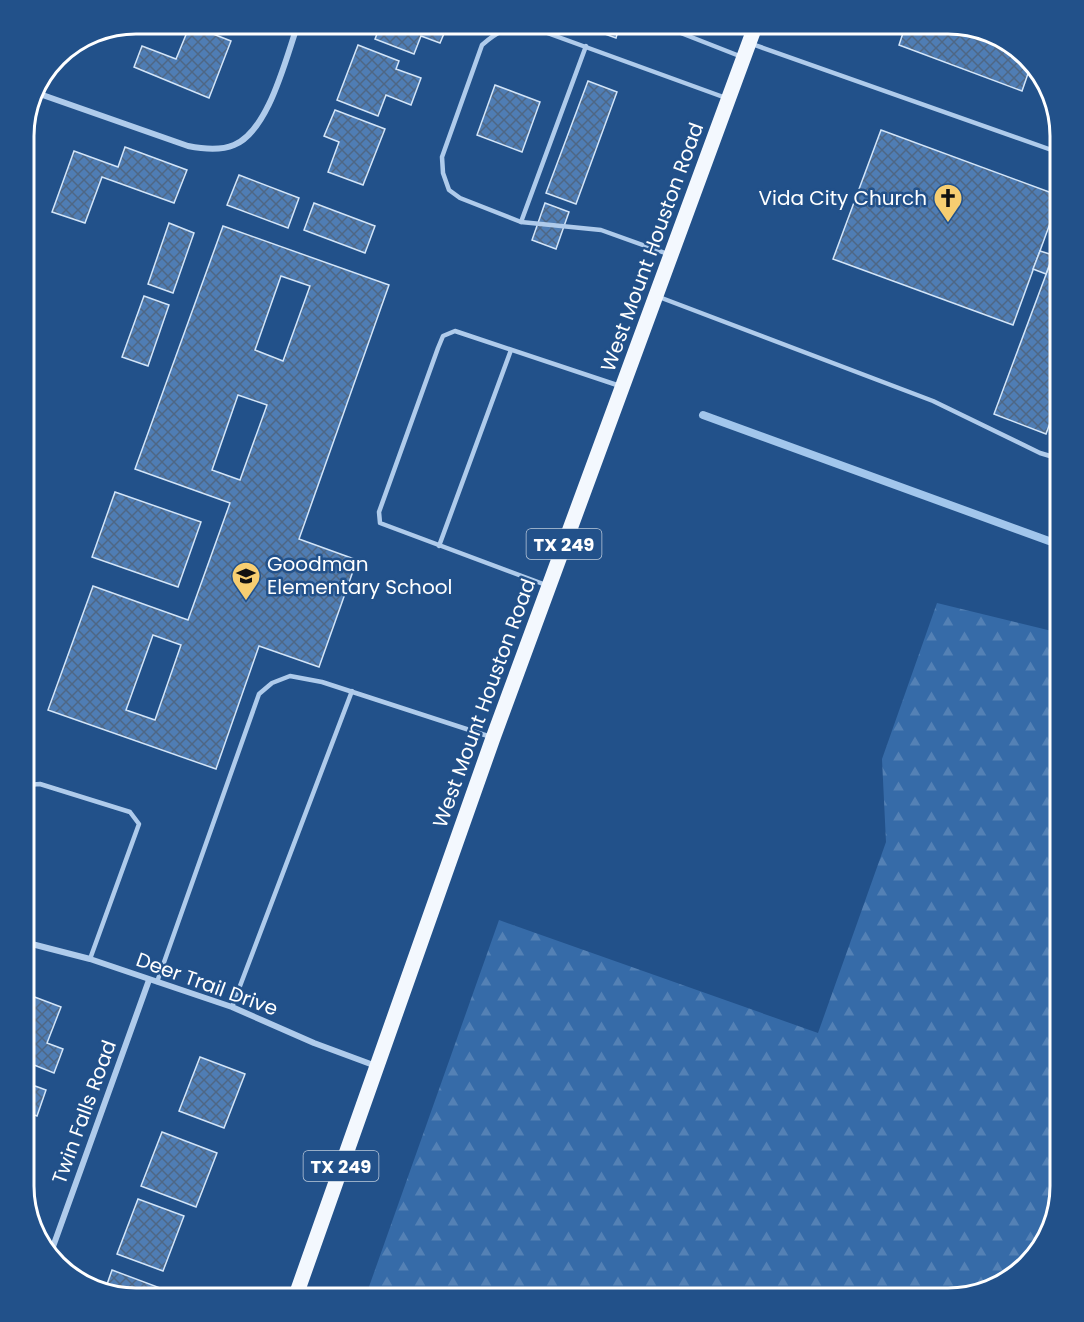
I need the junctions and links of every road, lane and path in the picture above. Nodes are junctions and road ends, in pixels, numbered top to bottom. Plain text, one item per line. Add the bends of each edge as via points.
1 (294, 34) edge
2 (493, 34) edge
3 (553, 35) edge
4 (685, 35) edge
5 (753, 35) edge
6 (750, 43) junction
7 (586, 46) junction
8 (744, 58) junction
9 (43, 95) edge
10 (729, 99) junction
11 (1050, 149) edge
12 (521, 222) junction
13 (671, 255) junction
14 (656, 296) junction
15 (511, 350) junction
16 (622, 387) junction
17 (1050, 456) edge
18 (439, 546) junction
19 (549, 586) junction
20 (352, 691) junction
21 (493, 738) junction
22 (34, 784) edge
23 (34, 945) edge
24 (90, 959) junction
25 (149, 980) junction
26 (157, 982) junction
27 (231, 1007) junction
28 (376, 1066) junction
29 (54, 1244) edge
30 (298, 1288) edge

1 - 9 street via 268,107 253,132 234,145 211,150 188,146
2 - 12 lane via 482,45 442,157 443,173 449,190 460,198
3 - 7 lane
4 - 8 lane
5 - 6 main road, West Mount Houston Road / TX 249
6 - 8 main road, West Mount Houston Road / TX 249
6 - 11 lane
7 - 10 lane
7 - 12 lane
8 - 10 main road, West Mount Houston Road / TX 249
10 - 13 main road, West Mount Houston Road / TX 249
12 - 13 lane via 601,230
13 - 14 main road, West Mount Houston Road / TX 249
14 - 16 main road, West Mount Houston Road / TX 249
14 - 17 lane via 933,401
15 - 16 lane
15 - 18 lane
15 - 18 lane via 455,331 443,336 438,348 379,512 380,523
16 - 19 main road, West Mount Houston Road / TX 249
18 - 19 lane
19 - 21 main road, West Mount Houston Road / TX 249
20 - 21 lane
20 - 26 lane via 290,676 259,694
20 - 27 lane
21 - 28 main road, West Mount Houston Road / TX 249
22 - 24 lane via 130,812 139,824
23 - 24 street, Deer Trail Drive
24 - 25 street, Deer Trail Drive
25 - 26 street, Deer Trail Drive
25 - 29 street, Twin Falls Road
26 - 27 street, Deer Trail Drive
27 - 28 street, Deer Trail Drive
28 - 30 main road, West Mount Houston Road / TX 249

